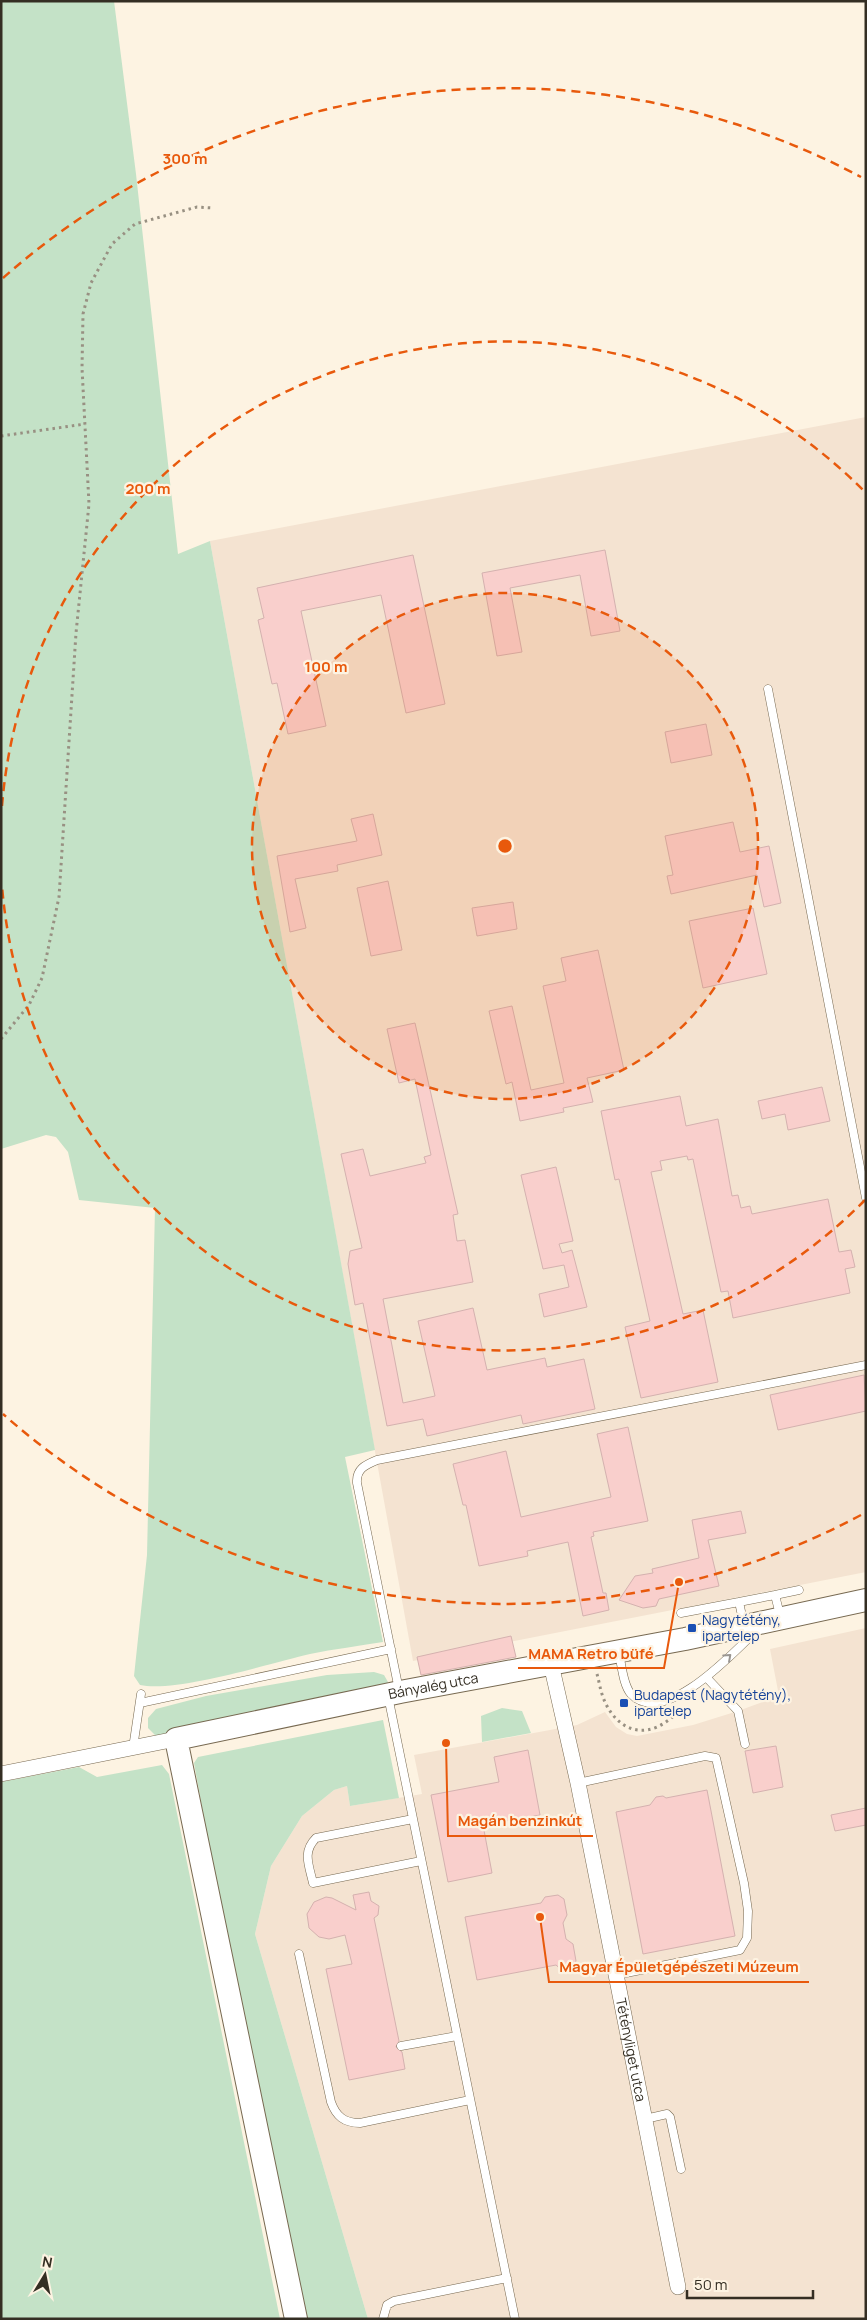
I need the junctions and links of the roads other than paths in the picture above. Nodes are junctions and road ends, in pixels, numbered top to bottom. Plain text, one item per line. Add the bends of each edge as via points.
1 (768, 689) dead end
2 (866, 1198) edge
3 (866, 1365) edge
4 (799, 1590) dead end
5 (775, 1595) junction
6 (866, 1600) edge
7 (739, 1602) junction
8 (682, 1614) dead end
9 (773, 1620) junction
10 (744, 1626) junction
11 (391, 1649) junction
12 (619, 1652) junction
13 (551, 1664) junction
14 (706, 1677) junction
15 (141, 1694) dead end
16 (393, 1694) junction
17 (140, 1703) junction
18 (176, 1740) junction
19 (745, 1744) dead end
20 (133, 1748) junction
21 (1, 1774) edge
22 (578, 1783) junction
23 (413, 1820) junction
24 (422, 1861) junction
25 (299, 1954) dead end
26 (616, 1975) junction
27 (457, 2036) junction
28 (400, 2046) dead end
29 (470, 2100) junction
30 (645, 2119) junction
31 (681, 2169) dead end
32 (506, 2278) junction
33 (678, 2287) dead end
34 (296, 2319) edge
35 (383, 2319) edge
36 (515, 2319) edge

1 - 2 lane
3 - 11 lane via 387,1458 365,1465 358,1472 357,1483
4 - 5 lane
5 - 7 lane
5 - 9 lane
6 - 9 street, Bányalég utca
7 - 8 lane
7 - 10 lane
9 - 10 street, Bányalég utca
14 -> 9 lane
10 - 12 street, Bányalég utca
11 - 16 lane
11 - 17 lane
12 - 13 street, Bányalég utca
12 - 14 lane via 631,1694 646,1702 664,1701 683,1694
13 - 16 street, Bányalég utca
13 - 22 street, Tétényliget utca
14 - 19 lane via 738,1711
15 - 17 lane
16 - 18 street, Bányalég utca
16 - 23 lane
17 - 20 lane
18 - 20 street, Bányalég utca
18 - 34 street
20 - 21 street, Bányalég utca
22 - 26 street, Tétényliget utca
22 - 26 lane via 705,1756 716,1758 744,1883 748,1938 740,1950
23 - 24 lane
23 - 24 lane via 316,1838 308,1846 307,1854 312,1883
24 - 27 lane
25 - 29 lane via 331,2102 342,2119 360,2123
26 - 30 street, Tétényliget utca
27 - 28 lane
27 - 29 lane
29 - 32 lane
30 - 31 lane via 670,2116
30 - 33 street, Tétényliget utca
32 - 35 lane via 394,2301 387,2305
32 - 36 lane

